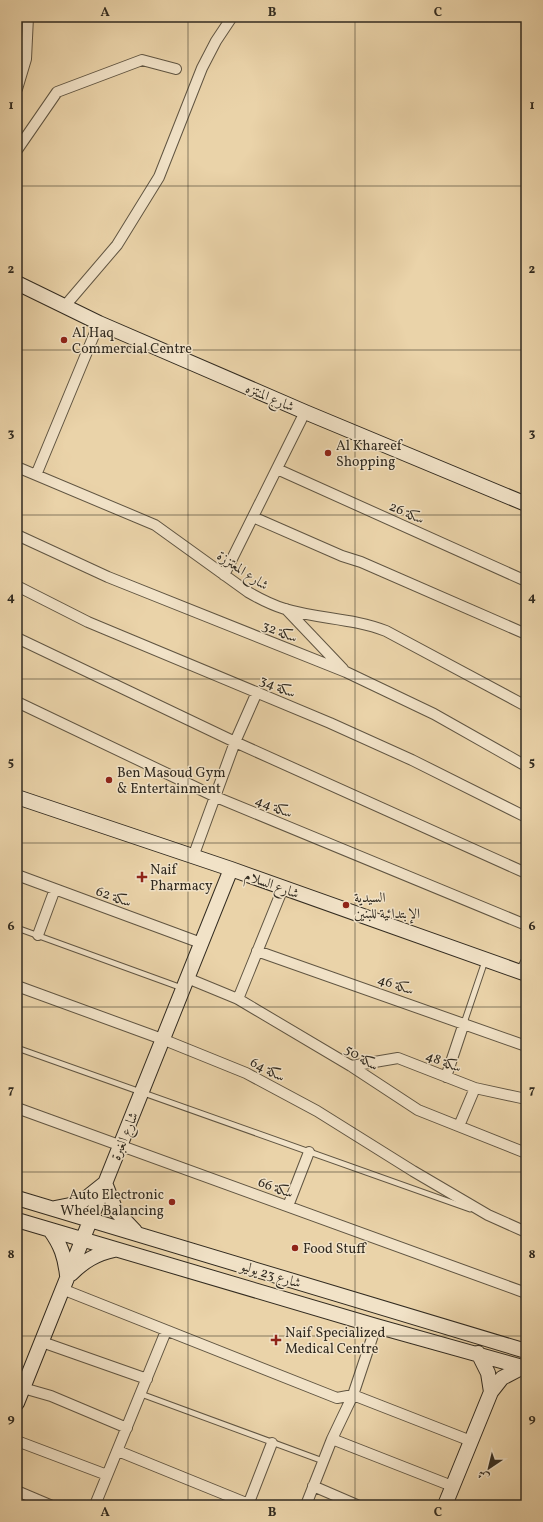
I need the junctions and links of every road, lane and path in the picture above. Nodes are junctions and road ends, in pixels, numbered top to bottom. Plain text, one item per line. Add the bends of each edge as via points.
1 (28, 17) edge
2 (232, 17) edge
3 (176, 69) dead end
4 (17, 89) edge
5 (17, 150) edge
6 (17, 284) edge
7 (64, 307) junction
8 (99, 323) junction
9 (305, 412) junction
10 (17, 467) edge
11 (277, 469) junction
12 (36, 475) junction
13 (526, 504) edge
14 (253, 517) junction
15 (17, 535) edge
16 (224, 575) junction
17 (526, 581) edge
18 (17, 586) edge
19 (286, 609) junction
20 (526, 634) edge
21 (17, 638) edge
22 (346, 672) junction
23 (257, 692) junction
24 (17, 702) edge
25 (526, 706) edge
26 (235, 742) junction
27 (526, 766) edge
28 (17, 797) edge
29 (216, 797) junction
30 (526, 817) edge
31 (193, 857) junction
32 (231, 870) junction
33 (526, 873) edge
34 (17, 875) edge
35 (283, 888) junction
36 (55, 889) junction
37 (526, 925) edge
38 (17, 928) edge
39 (38, 935) junction
40 (201, 943) junction
41 (257, 951) junction
42 (486, 960) junction
43 (524, 969) edge
44 (185, 983) junction
45 (17, 986) edge
46 (238, 999) junction
47 (464, 1023) junction
48 (162, 1039) junction
49 (526, 1046) edge
50 (17, 1048) edge
51 (351, 1066) junction
52 (446, 1077) junction
53 (474, 1088) junction
54 (142, 1092) junction
55 (526, 1099) edge
56 (17, 1108) edge
57 (459, 1126) junction
58 (120, 1145) junction
59 (309, 1152) junction
60 (526, 1153) edge
61 (105, 1183) junction
62 (17, 1198) edge
63 (288, 1206) junction
64 (52, 1209) junction
65 (488, 1215) junction
66 (17, 1220) edge
67 (90, 1220) junction
68 (50, 1230) junction
69 (526, 1232) edge
70 (138, 1234) junction
71 (82, 1240) junction
72 (116, 1249) junction
73 (65, 1283) junction
74 (526, 1293) edge
75 (376, 1326) junction
76 (166, 1331) junction
77 (42, 1342) junction
78 (526, 1351) edge
79 (478, 1353) junction
80 (524, 1367) edge
81 (147, 1379) junction
82 (23, 1388) junction
83 (491, 1392) junction
84 (141, 1394) junction
85 (353, 1395) junction
86 (17, 1403) edge
87 (127, 1428) junction
88 (332, 1439) junction
89 (17, 1441) edge
90 (471, 1441) junction
91 (272, 1443) junction
92 (118, 1451) junction
93 (323, 1461) junction
94 (107, 1476) junction
95 (313, 1486) junction
96 (452, 1486) junction
97 (17, 1491) edge
98 (50, 1505) edge
99 (95, 1505) edge
100 (249, 1505) edge
101 (306, 1505) edge
102 (357, 1505) edge
103 (445, 1505) edge

1 - 4 street via 26,59
2 - 7 street via 202,68 160,177 117,245
3 - 5 street via 142,60 57,92
6 - 7 street, شارع المنتزه
7 - 8 street, شارع المنتزه
8 - 9 street, شارع المنتزه
8 - 12 street
9 - 11 street
9 - 13 street, شارع المنتزه
10 - 12 street, شارع المعتززة
11 - 14 street
11 - 17 street, سكة 26
12 - 16 street, شارع المعتززة via 155,526
14 - 16 street
14 - 20 street
15 - 22 street, سكة 32 via 108,577
16 - 19 street, شارع المعتززة via 248,592
18 - 23 street, سكة 34 via 88,622
19 - 22 street
19 - 25 street, شارع المعتززة via 368,624 386,631
21 - 26 street
22 - 27 street, سكة 32 via 434,714
23 - 26 street
23 - 30 street, سكة 34 via 412,760
24 - 29 street, سكة 44
26 - 29 street
26 - 33 street
28 - 31 street, شارع السلام
29 - 31 street
29 - 37 street, سكة 44
31 - 32 street, شارع السلام
32 - 35 street, شارع السلام
32 - 40 street, شارع الغبرة
34 - 36 street, سكة 62
35 - 41 street
35 - 42 street, شارع السلام
36 - 39 street
36 - 40 street, سكة 62
38 - 39 lane
39 - 44 lane
40 - 44 street, شارع الغبرة
41 - 46 street
41 - 47 street, سكة 46
42 - 43 street, شارع السلام
42 - 47 lane
44 - 46 street, سكة 50
44 - 48 street, شارع الغبرة
45 - 48 street, سكة 64
46 - 51 street, سكة 50
47 - 49 street, سكة 46
47 - 52 street
48 - 54 street, شارع الغبرة
48 - 65 street, سكة 64 via 246,1073 317,1111
50 - 54 lane
51 - 52 street, سكة 48 via 398,1058
51 - 57 street, سكة 50 via 418,1110
52 - 53 street, سكة 48
53 - 55 street, سكة 48
53 - 57 street
54 - 58 street, شارع الغبرة
54 - 59 lane
56 - 58 street, سكة 66
57 - 60 street, سكة 50
58 - 61 street, شارع الغبرة
58 - 63 street, سكة 66
59 - 63 street
59 - 65 lane
61 - 64 street via 80,1203
61 - 67 street, شارع الغبرة
61 - 70 street via 116,1212
62 - 64 street, شارع 23 يوليو
63 - 74 street, سكة 66
64 - 67 street, شارع 23 يوليو
65 - 69 street, سكة 64
66 - 68 street, شارع 23 يوليو
67 - 70 street, شارع 23 يوليو
67 - 71 street, شارع الغبرة
68 - 71 street, شارع 23 يوليو
68 - 73 street via 65,1258
70 - 78 street, شارع 23 يوليو
71 - 72 street, شارع 23 يوليو
71 - 73 street, شارع الغبرة
72 - 73 street via 98,1253 83,1262
72 - 75 street, شارع 23 يوليو
73 - 76 street
73 - 77 street, شارع الغبرة
75 - 79 street, شارع 23 يوليو
75 - 85 street
76 - 81 street
76 - 85 street via 337,1398
77 - 81 street
77 - 82 street, شارع الغبرة
79 - 80 street, شارع 23 يوليو
79 - 83 street via 488,1373
80 - 83 street via 502,1378
81 - 84 street
82 - 86 street, شارع الغبرة
82 - 87 street via 51,1396
83 - 90 street
84 - 87 street
84 - 91 lane
85 - 88 street
85 - 90 street
87 - 92 street
88 - 93 street
88 - 96 street
89 - 94 street
90 - 96 street
91 - 93 lane
91 - 100 street
92 - 94 street
92 - 100 street
93 - 95 street
94 - 99 street
95 - 101 street
95 - 102 street
96 - 103 street
97 - 98 street

